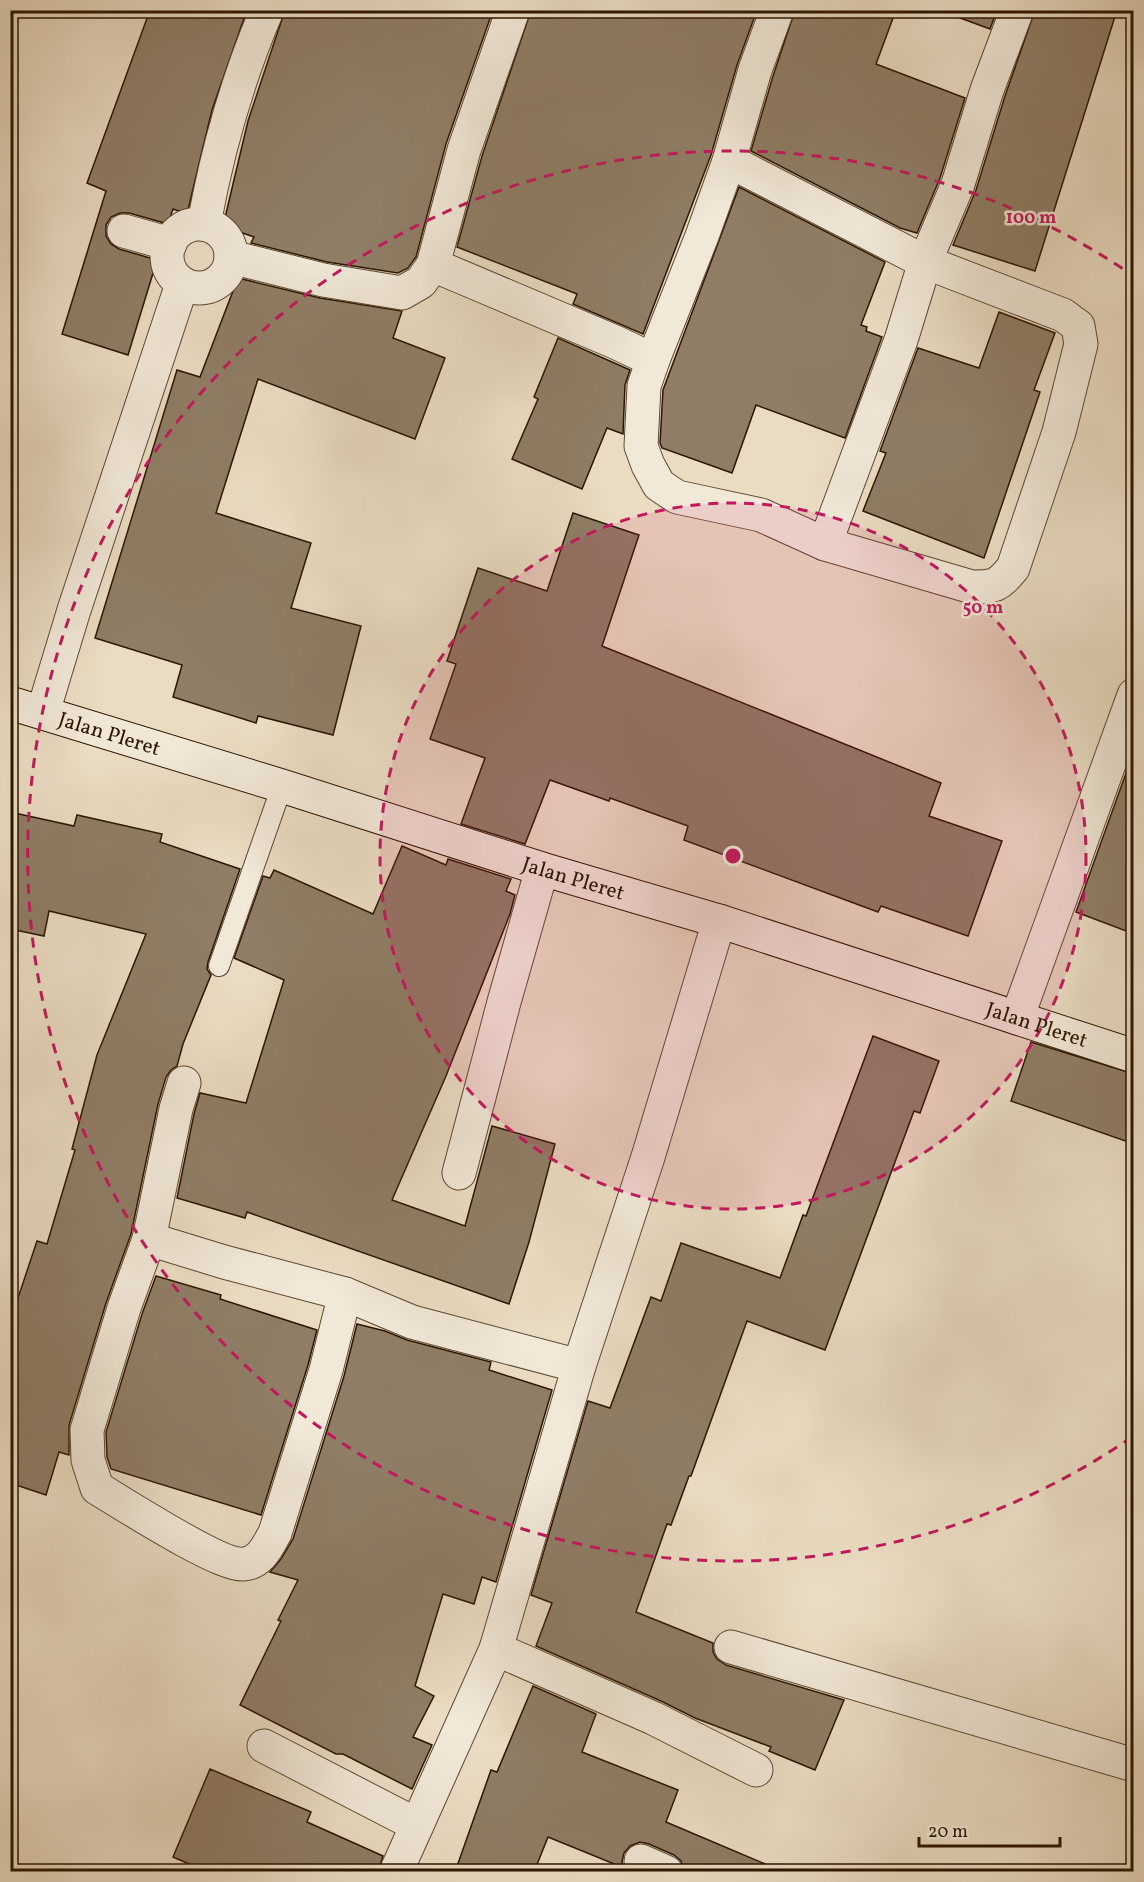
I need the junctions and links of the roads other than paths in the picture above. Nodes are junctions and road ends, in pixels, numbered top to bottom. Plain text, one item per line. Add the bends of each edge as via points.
1 (267, 10) edge
2 (513, 10) edge
3 (777, 10) edge
4 (1017, 10) edge
5 (729, 161) junction
6 (204, 224) junction
7 (124, 231) dead end
8 (170, 244) junction
9 (231, 257) junction
10 (925, 262) junction
11 (433, 265) junction
12 (182, 284) junction
13 (653, 360) junction
14 (825, 544) junction
15 (1134, 695) edge
16 (10, 703) edge
17 (43, 712) junction
18 (282, 786) junction
19 (542, 869) junction
20 (719, 921) junction
21 (219, 966) dead end
22 (1017, 1018) junction
23 (1134, 1056) edge
24 (184, 1083) dead end
25 (459, 1173) dead end
26 (148, 1239) junction
27 (345, 1294) junction
28 (579, 1366) junction
29 (731, 1647) dead end
30 (496, 1649) junction
31 (264, 1746) dead end
32 (1134, 1765) edge
33 (756, 1770) dead end
34 (417, 1825) junction
35 (396, 1872) edge

1 - 6 street via 223,136
2 - 11 street via 464,150
3 - 5 street via 754,70
4 - 10 street via 958,184
5 - 10 street
5 - 13 street
6 - 8 street via 183,228
6 - 9 street via 223,236
7 - 8 street
8 - 12 street via 167,262
9 - 11 street via 323,280 402,293 421,282
9 - 12 street via 220,282 191,288
10 - 14 street via 901,340
10 - 14 street via 1063,315 1078,326 1081,344 1059,432 1013,568 992,587 972,587
11 - 13 street
12 - 17 street
13 - 14 street via 644,387 641,446 659,485 677,497 761,515
15 - 22 street
16 - 17 street, Jalan Pleret
17 - 18 street, Jalan Pleret
18 - 19 street, Jalan Pleret
18 - 21 lane
19 - 20 street, Jalan Pleret
19 - 25 street
20 - 22 street, Jalan Pleret
20 - 28 street via 648,1157
22 - 23 street, Jalan Pleret
24 - 26 street
26 - 27 street
26 - 27 street via 87,1430 88,1460 97,1488 229,1563 245,1564 263,1556 275,1533 326,1370
27 - 28 street via 412,1322
28 - 30 street
29 - 32 street
30 - 33 street via 653,1718
30 - 34 street
31 - 34 street
34 - 35 street

